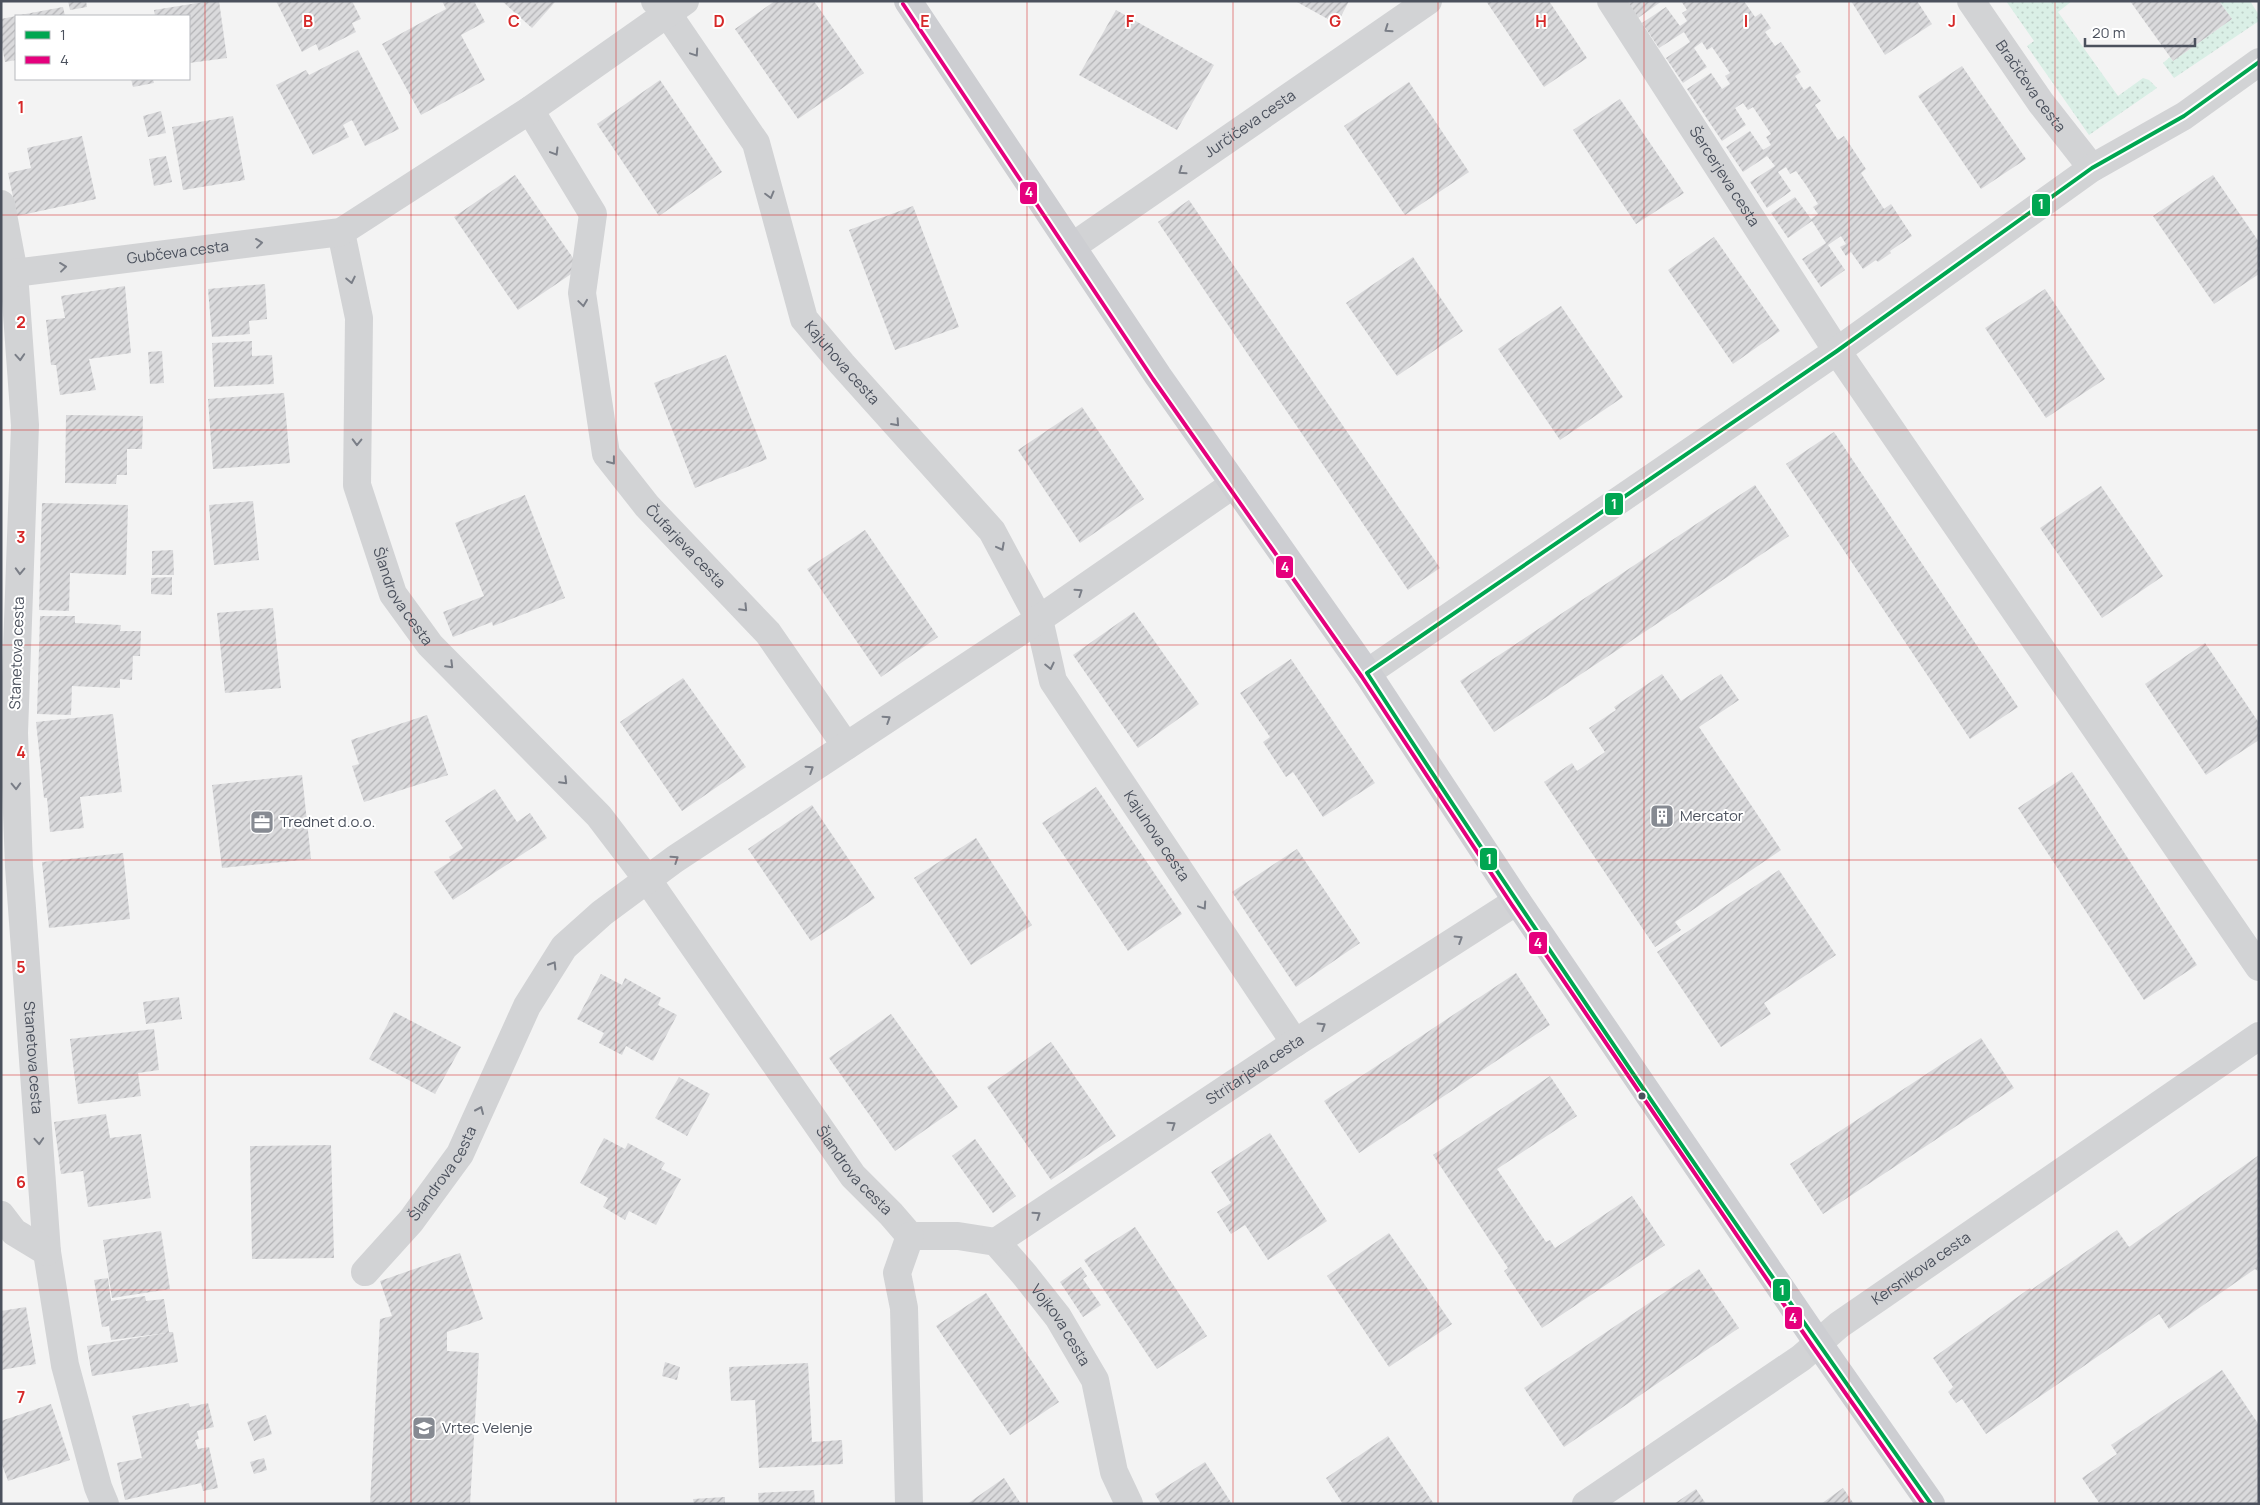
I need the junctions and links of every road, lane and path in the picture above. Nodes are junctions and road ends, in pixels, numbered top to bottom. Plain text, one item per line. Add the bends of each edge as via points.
1 (908, 1) edge
2 (1428, 1) edge
3 (1610, 1) edge
4 (1971, 1) edge
5 (669, 5) edge
6 (2259, 62) edge
7 (530, 110) junction
8 (2092, 168) junction
9 (1, 204) edge
10 (341, 232) junction
11 (1073, 246) junction
12 (14, 273) junction
13 (1837, 351) junction
14 (1234, 484) junction
15 (1039, 619) junction
16 (1367, 673) junction
17 (846, 746) junction
18 (647, 879) junction
19 (1517, 901) junction
20 (2259, 967) edge
21 (2259, 1036) edge
22 (1295, 1043) junction
23 (1, 1215) edge
24 (910, 1236) junction
25 (996, 1242) junction
26 (47, 1252) junction
27 (365, 1272) dead end
28 (1818, 1343) junction
29 (105, 1504) edge
30 (910, 1504) edge
31 (1129, 1504) edge
32 (1586, 1504) edge
33 (1931, 1504) edge

1 - 11 main road
2 -> 11 street, Jurčičeva cesta
3 - 13 street, Šercerjeva cesta
4 - 8 street, Bračičeva cesta via 2041,103
5 - 7 street
5 -> 15 street, Kajuhova cesta via 756,143 804,319 992,531
6 - 8 street via 2184,116
7 - 10 street
7 -> 17 street, Čufarjeva cesta via 593,214 582,293 606,454 647,506 768,633
8 - 13 street
9 - 12 street, Stanetova cesta
12 -> 10 street, Gubčeva cesta
10 -> 18 street, Šlandrova cesta via 359,318 357,485 393,594 430,645 599,816
11 - 14 main road
12 -> 26 street, Stanetova cesta via 25,425 14,732 17,829
13 - 16 street
13 - 20 street, Šercerjeva cesta
15 -> 14 street
14 - 16 main road
17 -> 15 street
15 -> 22 street, Kajuhova cesta via 1053,682
16 - 19 main road
18 -> 17 street, Šlandrova cesta
18 - 24 street, Šlandrova cesta via 853,1176
27 -> 18 street, Šlandrova cesta via 412,1221 460,1154 527,1006 564,947
22 -> 19 street, Stritarjeva cesta
19 - 28 main road
21 - 28 street, Kersnikova cesta via 1839,1324
25 -> 22 street, Stritarjeva cesta
23 - 26 street via 14,1232
24 - 25 street via 958,1236
24 - 30 street via 897,1274 904,1308
25 - 31 street, Vojkova cesta via 1058,1317 1095,1380 1114,1472
26 - 29 street, Stanetova cesta via 65,1365
28 - 32 street, Kersnikova cesta via 1801,1358
28 - 33 main road

